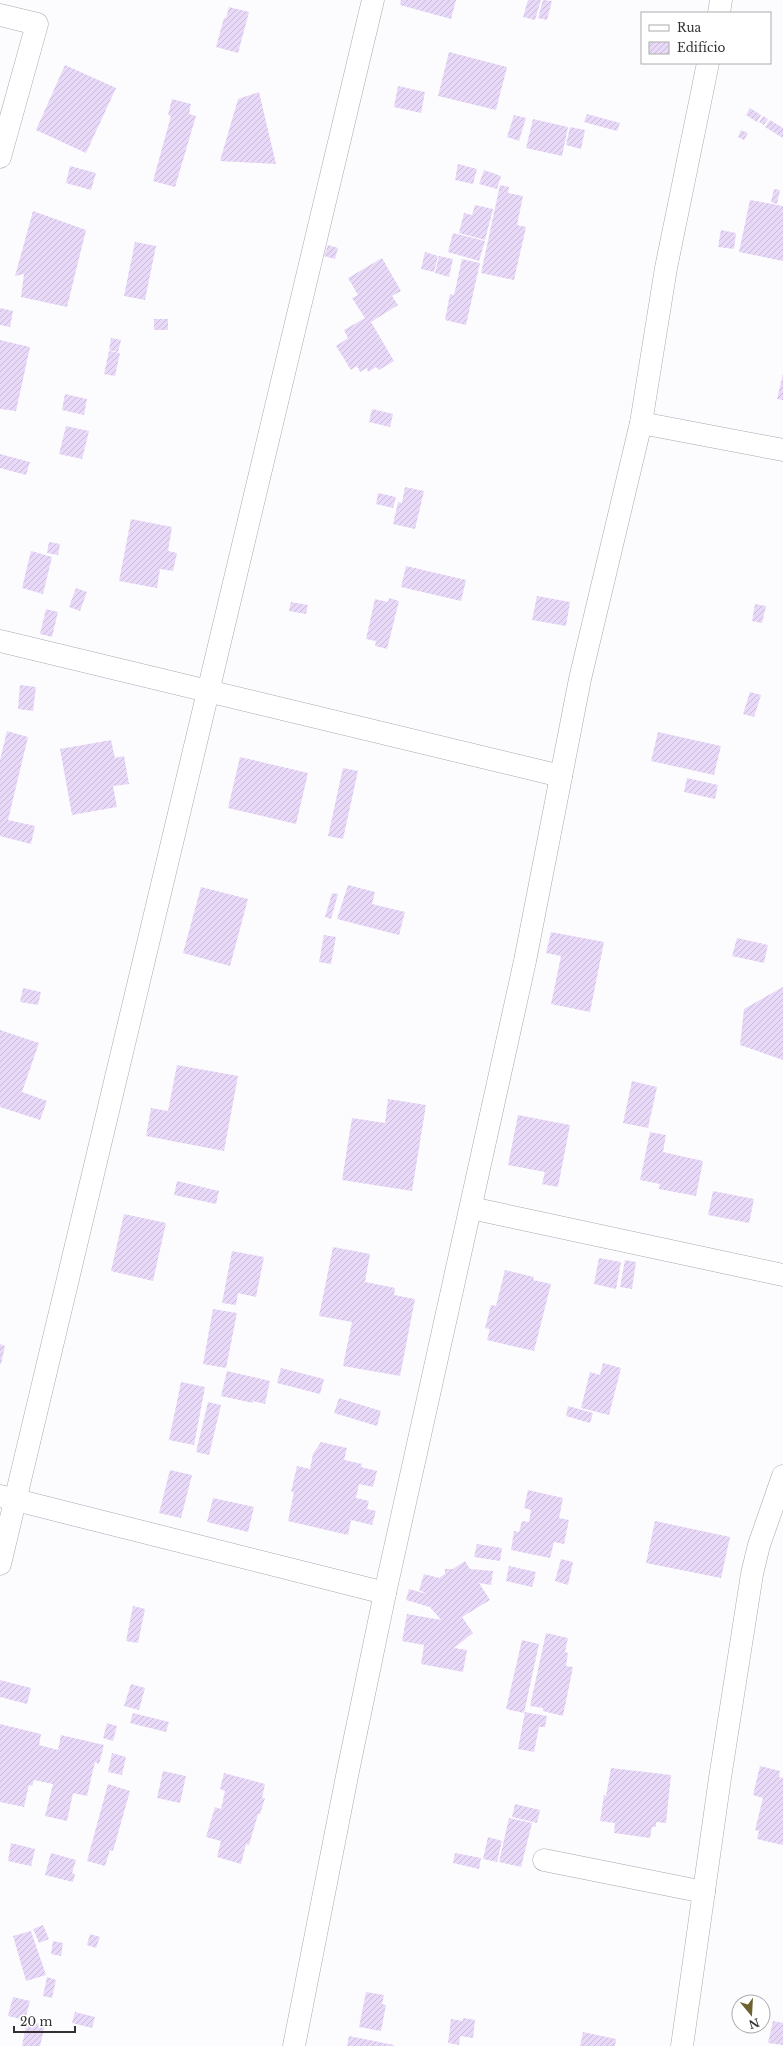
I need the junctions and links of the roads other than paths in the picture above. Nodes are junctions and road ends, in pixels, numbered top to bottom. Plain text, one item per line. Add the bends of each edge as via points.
1 (373, 0) edge
2 (721, 0) edge
3 (719, 12) edge
4 (0, 15) edge
5 (708, 64) edge
6 (0, 157) edge
7 (641, 423) junction
8 (783, 450) edge
9 (0, 641) edge
10 (208, 691) junction
11 (561, 776) junction
12 (471, 1208) junction
13 (783, 1275) edge
14 (783, 1476) edge
15 (8, 1498) edge
16 (0, 1564) edge
17 (385, 1593) junction
18 (544, 1860) dead end
19 (704, 1892) junction
20 (294, 2046) edge
21 (682, 2046) edge

1 - 10 street
2 - 3 street
4 - 6 street via 37,24
5 - 7 street via 666,268
7 - 8 street
7 - 11 street via 580,679
9 - 10 street
10 - 11 street
10 - 15 street
11 - 12 street via 525,961
12 - 13 street
12 - 17 street
14 - 19 street via 759,1545 752,1574
15 - 16 street
15 - 17 street
17 - 20 street
18 - 19 street
19 - 21 street

